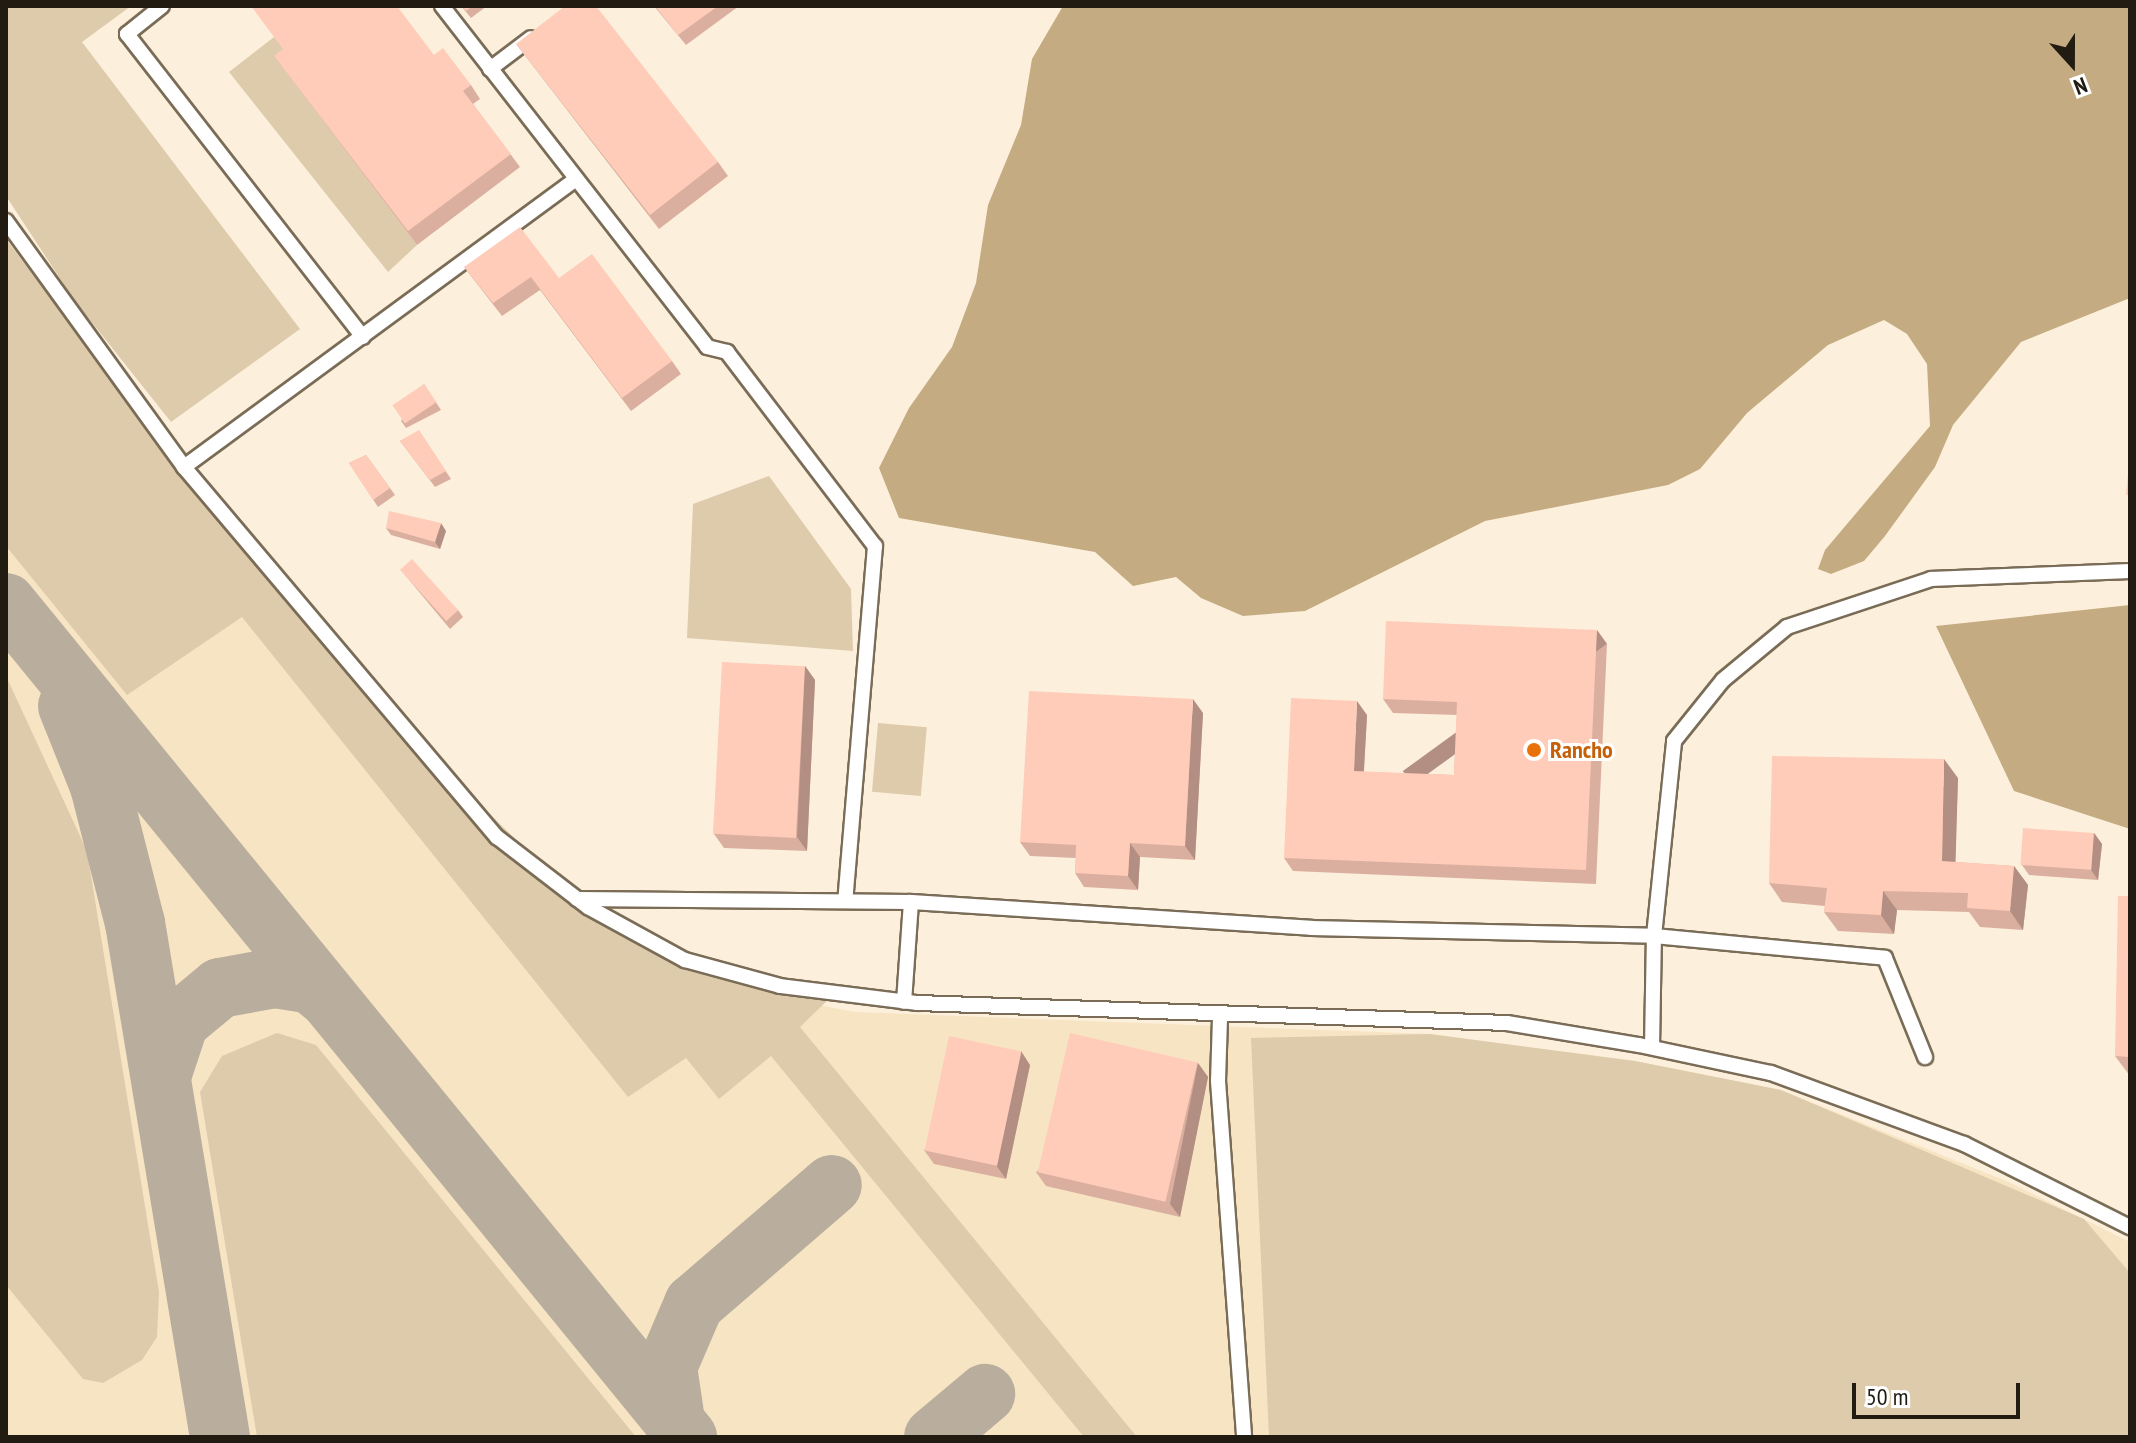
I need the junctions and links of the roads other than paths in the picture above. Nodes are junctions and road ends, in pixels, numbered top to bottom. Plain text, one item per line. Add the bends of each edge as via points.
1 (162, 6) edge
2 (442, 6) edge
3 (549, 24) edge
4 (490, 69) junction
5 (576, 179) junction
6 (6, 221) edge
7 (363, 337) junction
8 (184, 467) junction
9 (2130, 571) edge
10 (577, 899) junction
11 (845, 901) junction
12 (911, 902) junction
13 (1654, 936) junction
14 (904, 1002) junction
15 (1220, 1018) junction
16 (1652, 1047) junction
17 (1925, 1057) dead end
18 (2130, 1227) edge
19 (1244, 1437) edge

1 - 7 lane via 127,34
2 - 4 lane
3 - 4 lane
4 - 5 lane
5 - 7 lane
5 - 11 lane via 707,347 727,352 875,546
6 - 8 lane
7 - 8 lane
8 - 10 lane via 488,828
9 - 13 lane via 1931,579 1787,627 1723,680 1674,741
10 - 11 lane
10 - 14 lane via 685,960 780,986
11 - 12 lane
12 - 13 lane via 1311,928
12 - 14 lane
13 - 16 lane
13 - 17 lane via 1885,958
14 - 15 lane
15 - 16 lane via 1507,1023
15 - 19 lane via 1218,1081
16 - 18 lane via 1771,1073 1964,1144

